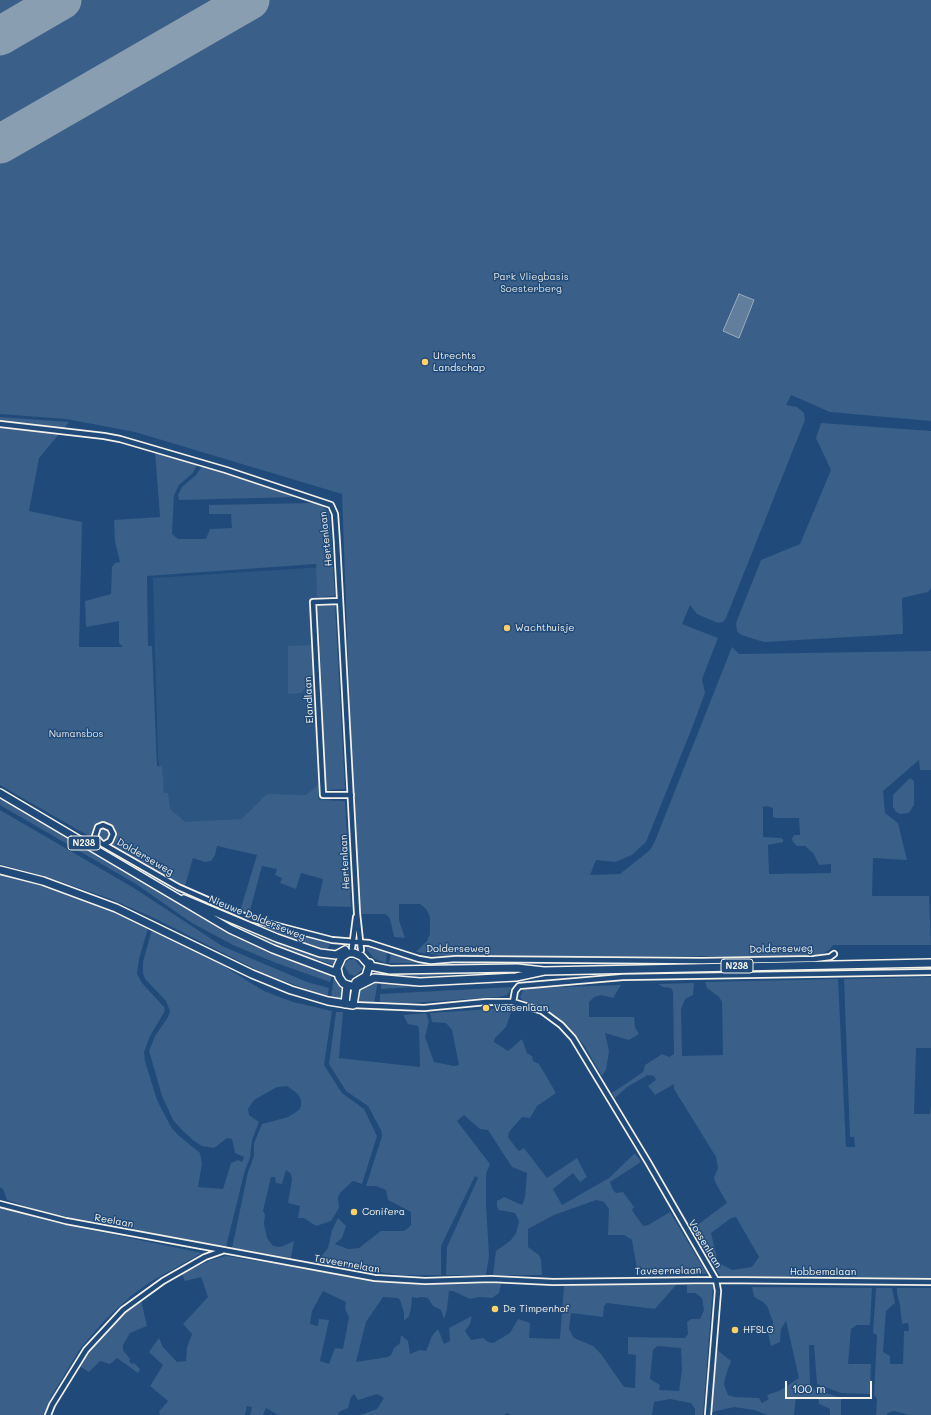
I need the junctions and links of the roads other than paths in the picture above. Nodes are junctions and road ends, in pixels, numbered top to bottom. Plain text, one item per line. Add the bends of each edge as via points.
1 (0, 424) edge
2 (340, 601) junction
3 (0, 793) edge
4 (351, 795) junction
5 (105, 844) junction
6 (0, 870) edge
7 (168, 892) junction
8 (357, 913) junction
9 (354, 940) junction
10 (360, 941) junction
11 (351, 950) junction
12 (361, 950) junction
13 (834, 954) dead end
14 (931, 962) edge
15 (370, 964) junction
16 (337, 970) junction
17 (544, 971) junction
18 (931, 972) edge
19 (356, 984) junction
20 (347, 986) junction
21 (513, 1002) junction
22 (349, 1004) junction
23 (0, 1204) edge
24 (226, 1251) junction
25 (716, 1280) junction
26 (931, 1282) edge
27 (48, 1415) edge
28 (708, 1415) edge

1 - 2 street, Hertenlaan via 120,439 226,470 331,505 335,514
2 - 4 street, Hertenlaan
2 - 4 street, Elandlaan via 313,602 323,795
3 - 7 main road, Nieuwe Dolderseweg / N238
4 - 8 street, Hertenlaan
5 - 5 street, Dolderseweg via 95,836 98,828 103,825 110,828 113,834 110,841
5 - 9 street, Dolderseweg via 178,887 251,919 319,938
6 - 22 main road via 43,881 116,908 252,974 291,990 328,1001
7 - 11 main road, Nieuwe Dolderseweg / N238 via 285,941 329,955
7 - 16 main road, Nieuwe Dolderseweg / N238 via 200,913 247,938
8 - 9 street, Hertenlaan
8 - 10 street, Hertenlaan
9 - 10 street, Dolderseweg
9 - 11 street, Hertenlaan
10 - 12 street, Hertenlaan
10 - 13 street, Dolderseweg via 431,961 702,961 814,959
11 - 12 main road
11 - 15 main road, N238
11 - 16 main road via 342,957
12 - 15 main road
14 - 17 main road, Dolderseweg / N238
15 - 17 main road, Dolderseweg / N238 via 397,968 517,968
15 - 19 main road via 366,976
16 - 19 main road, N238
16 - 20 main road via 340,980
17 - 19 main road, Dolderseweg / N238 via 516,977 420,982 374,978
18 - 21 street via 623,976 518,986
19 - 20 main road
19 - 22 main road
20 - 22 main road
21 - 22 street via 424,1008
21 - 25 street, Vossenlaan via 542,1011 573,1038
23 - 24 street, Reelaan via 66,1221
24 - 25 street, Taveernelaan via 375,1278 425,1281
24 - 27 street, Taveernelaan via 205,1257 163,1281 123,1310 86,1350
25 - 26 street, Hobbemalaan
25 - 28 street, Vossenlaan via 718,1291

